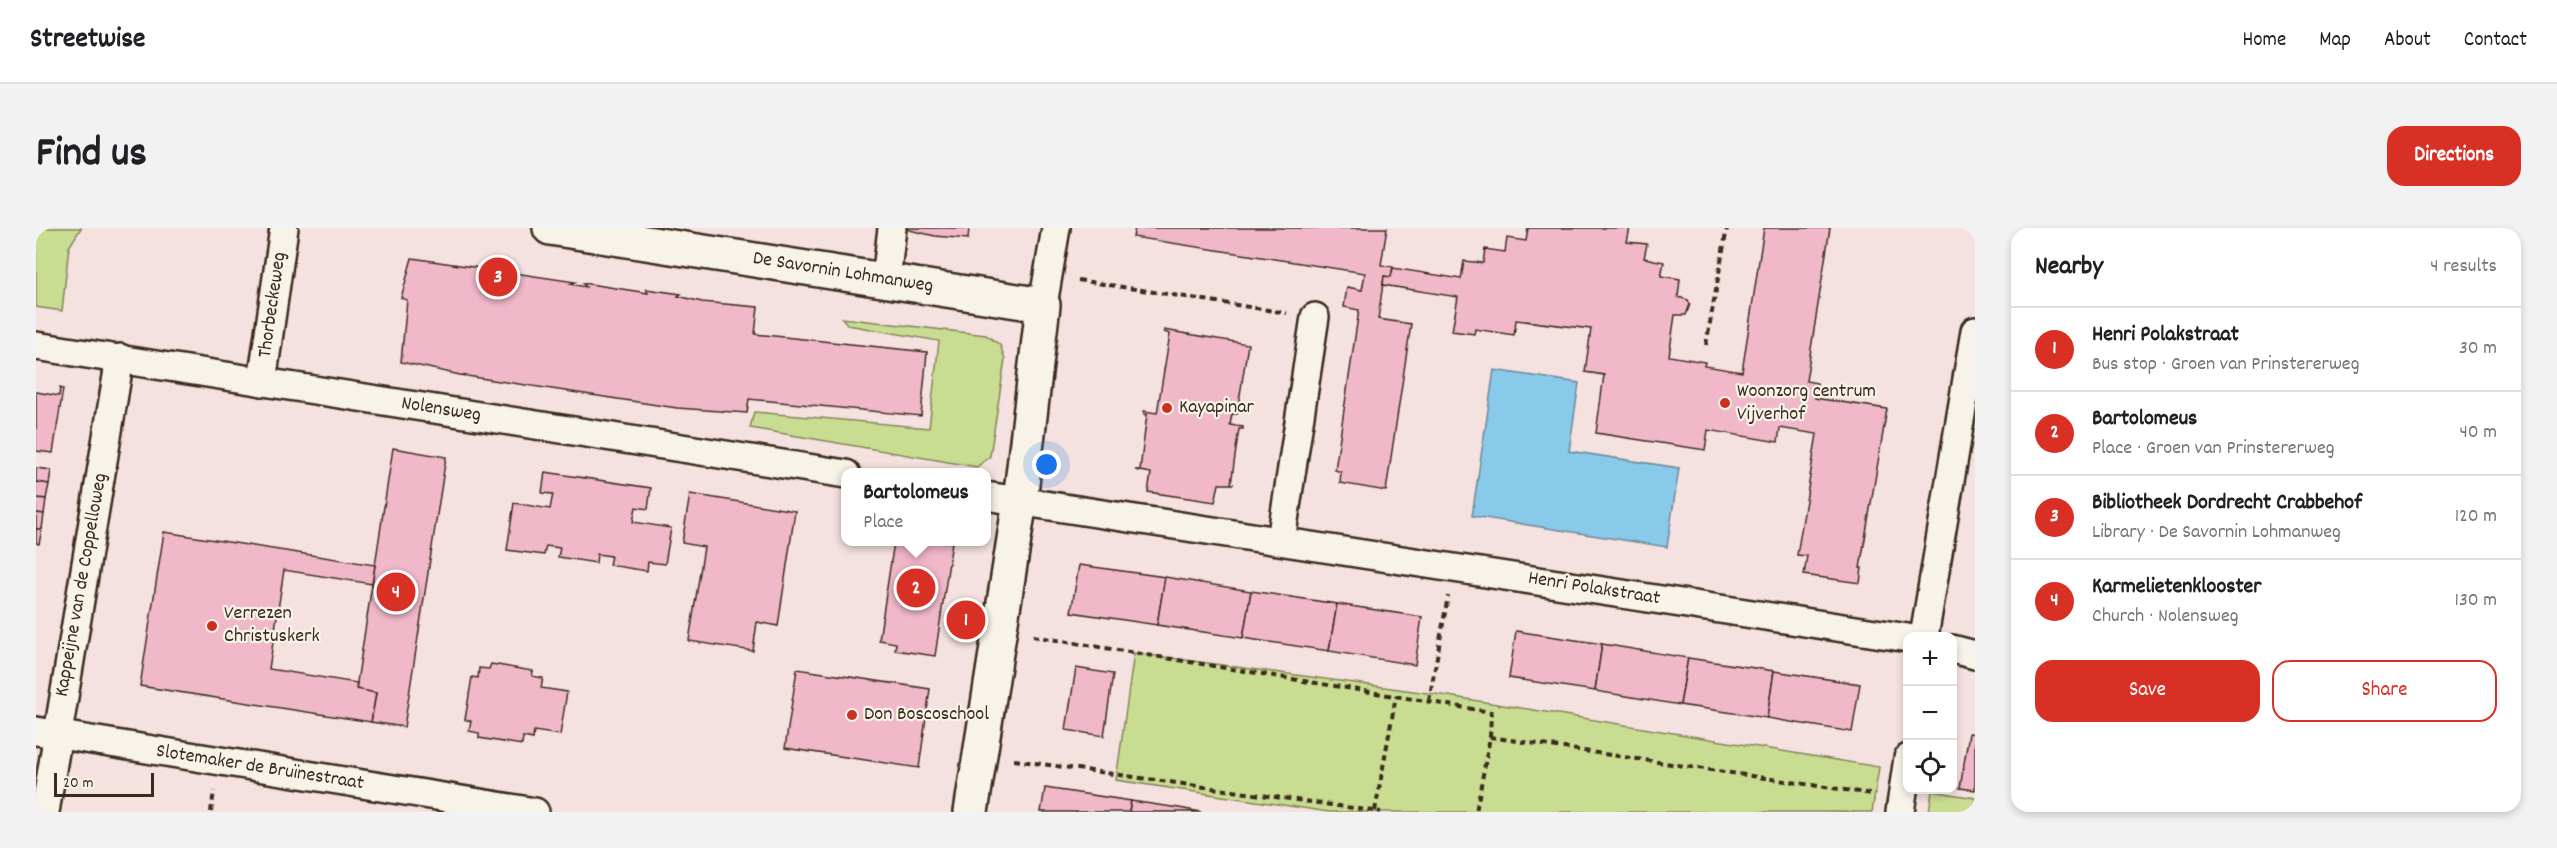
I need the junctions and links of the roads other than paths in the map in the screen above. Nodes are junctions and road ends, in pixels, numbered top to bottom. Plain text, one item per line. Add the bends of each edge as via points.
1 (284, 228) edge
2 (550, 228) edge
3 (892, 228) edge
4 (1056, 228) edge
5 (645, 235) edge
6 (886, 280) junction
7 (1045, 290) junction
8 (1314, 317) road end
9 (1975, 331) edge
10 (36, 346) edge
11 (120, 358) junction
12 (262, 382) junction
13 (841, 473) edge
14 (991, 497) edge
15 (1020, 501) junction
16 (1281, 540) junction
17 (1925, 632) edge
18 (1903, 637) edge
19 (1957, 650) edge
20 (1975, 655) edge
21 (47, 733) edge
22 (45, 812) edge
23 (535, 812) edge
24 (971, 812) edge

1 - 12 street, Thorbeckeweg
2 - 5 street, De Savornin Lohmanweg
3 - 6 street
4 - 7 street
5 - 6 street, De Savornin Lohmanweg
6 - 7 street, De Savornin Lohmanweg
7 - 15 street
8 - 16 street
9 - 17 street
10 - 11 street, Nolensweg
11 - 12 street, Nolensweg
11 - 21 street, Kappeijne van de Coppelloweg
12 - 13 street, Nolensweg
14 - 15 street
15 - 16 street, Henri Polakstraat
15 - 24 street
16 - 18 street, Henri Polakstraat
19 - 20 street
21 - 22 street, Kappeijne van de Coppelloweg
21 - 23 street, Slotemaker de Bruïnestraat

